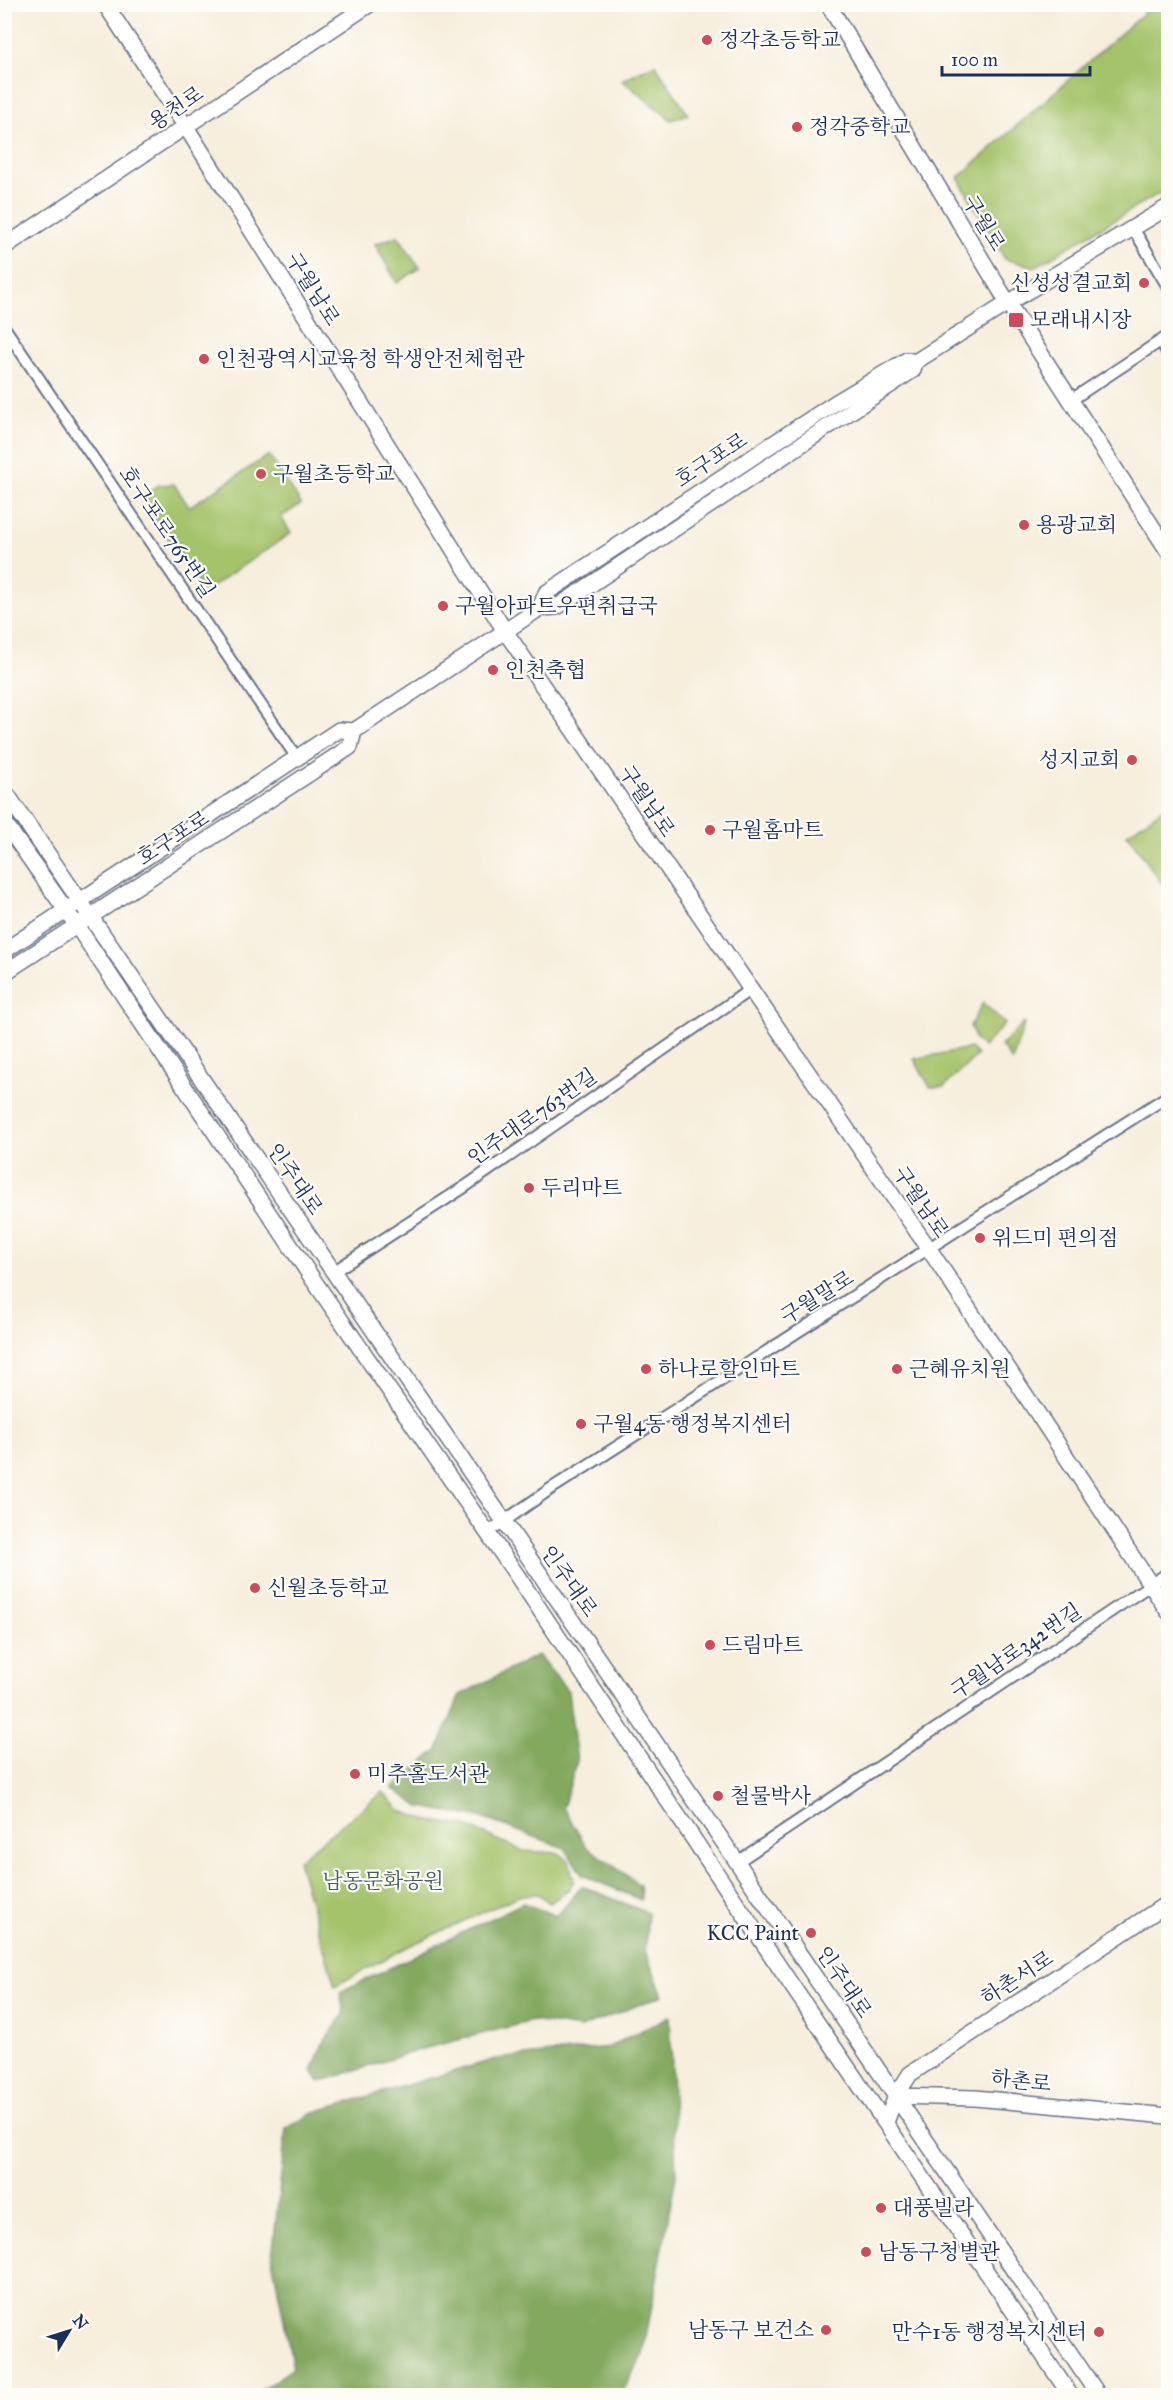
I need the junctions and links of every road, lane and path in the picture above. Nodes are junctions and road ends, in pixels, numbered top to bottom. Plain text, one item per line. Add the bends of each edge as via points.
1 (105, 4) edge
2 (370, 4) edge
3 (828, 4) edge
4 (186, 127) junction
5 (1168, 207) edge
6 (1133, 228) junction
7 (4, 247) edge
8 (1168, 287) edge
9 (1008, 303) junction
10 (4, 327) edge
11 (1165, 339) edge
12 (1168, 354) edge
13 (1071, 400) junction
14 (1168, 550) edge
15 (505, 630) junction
16 (354, 731) junction
17 (297, 758) junction
18 (4, 790) edge
19 (4, 822) edge
20 (81, 901) junction
21 (66, 910) junction
22 (92, 917) junction
23 (77, 926) junction
24 (4, 951) edge
25 (4, 973) edge
26 (751, 990) junction
27 (1168, 1096) edge
28 (929, 1249) junction
29 (333, 1272) junction
30 (503, 1522) junction
31 (487, 1533) junction
32 (1168, 1573) edge
33 (1151, 1584) junction
34 (1168, 1611) edge
35 (737, 1862) junction
36 (1168, 1903) edge
37 (896, 2096) junction
38 (1168, 2116) edge
39 (886, 2122) junction
40 (1071, 2396) edge
41 (1099, 2396) edge

1 - 4 main road, 구월남로
2 - 4 main road, 용천로
3 - 9 main road, 구월로
4 - 7 main road, 용천로
4 - 15 main road, 구월남로
5 - 6 main road, 호구포로
6 - 8 street
6 - 9 main road, 호구포로
9 - 13 main road, 구월로
9 - 15 main road, 호구포로 via 915,362 913,370 557,607 540,608
10 - 17 street, 호구포로765번길
11 - 12 street
11 - 13 street
13 - 14 main road, 구월로
15 - 16 main road, 호구포로
15 - 26 main road, 구월남로
16 - 17 main road, 호구포로 via 339,730
16 - 22 main road, 호구포로 via 350,747
17 - 20 main road, 호구포로
18 - 20 main road, 인주대로
19 - 21 main road, 인주대로
20 - 21 main road, 호구포로
20 - 22 main road, 인주대로
21 - 23 main road, 인주대로
21 - 24 main road, 호구포로
22 - 23 main road, 호구포로
22 - 29 main road, 인주대로
23 - 25 main road, 호구포로
23 - 31 main road, 인주대로
26 - 28 main road, 구월남로
26 - 29 street, 인주대로763번길
27 - 28 street, 구월말로
28 - 30 street, 구월말로
28 - 33 main road, 구월남로
29 - 30 main road, 인주대로
30 - 31 street, 구월말로
30 - 35 main road, 인주대로
31 - 39 main road, 인주대로
32 - 33 street, 구월남로342번길
33 - 34 main road, 구월남로
33 - 35 street, 구월남로342번길
35 - 37 main road, 인주대로
36 - 37 main road, 하촌서로 via 910,2074
37 - 38 main road, 하촌로 via 975,2098
37 - 39 main road
37 - 41 main road, 인주대로
39 - 40 main road, 인주대로

